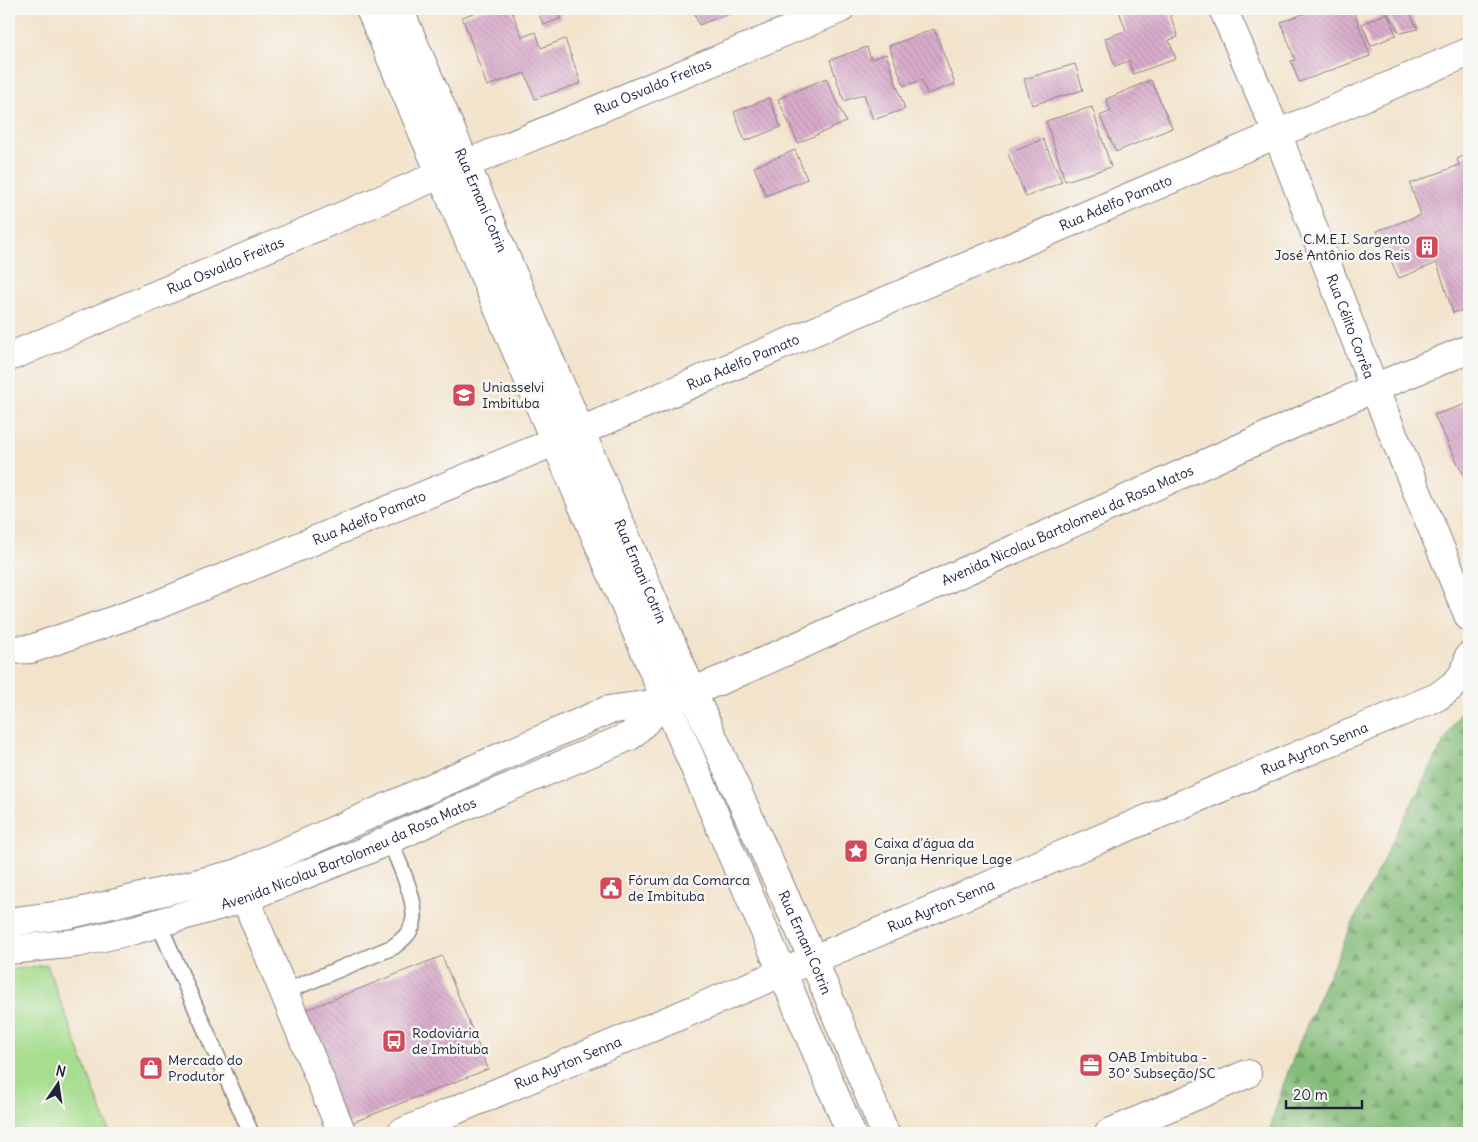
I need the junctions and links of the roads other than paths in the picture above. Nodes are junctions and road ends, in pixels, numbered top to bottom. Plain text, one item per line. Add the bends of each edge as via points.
1 (370, 9) edge
2 (399, 9) edge
3 (840, 9) edge
4 (1223, 9) edge
5 (1469, 52) edge
6 (1277, 133) junction
7 (454, 169) junction
8 (1469, 349) edge
9 (9, 357) edge
10 (1374, 388) junction
11 (581, 431) junction
12 (554, 441) junction
13 (1469, 616) edge
14 (9, 650) edge
15 (1469, 660) edge
16 (692, 692) junction
17 (666, 702) junction
18 (390, 840) junction
19 (240, 886) junction
20 (71, 914) junction
21 (9, 922) edge
22 (158, 922) junction
23 (77, 943) junction
24 (9, 950) edge
25 (813, 959) junction
26 (782, 972) junction
27 (284, 992) junction
28 (1247, 1074) dead end
29 (251, 1133) edge
30 (342, 1133) edge
31 (401, 1133) edge
32 (851, 1133) edge
33 (885, 1133) edge
34 (1109, 1133) edge

1 - 7 street, Rua Ernani Cotrin
2 - 7 street, Rua Ernani Cotrin
3 - 7 street, Rua Osvaldo Freitas
4 - 6 street, Rua Célito Corrêa
5 - 6 street, Rua Adelfo Pamato
6 - 10 street, Rua Célito Corrêa
6 - 11 street, Rua Adelfo Pamato
7 - 9 street, Rua Osvaldo Freitas
7 - 11 street, Rua Ernani Cotrin
7 - 12 street, Rua Ernani Cotrin
8 - 10 street, Avenida Nicolau Bartolomeu da Rosa Matos
10 - 13 street, Rua Célito Corrêa
10 - 16 street, Avenida Nicolau Bartolomeu da Rosa Matos
11 - 12 street, Rua Adelfo Pamato
11 - 16 street, Rua Ernani Cotrin
12 - 14 street, Rua Adelfo Pamato via 152,607 31,649
12 - 17 street, Rua Ernani Cotrin
15 - 25 street, Rua Ayrton Senna via 1459,682 1437,697
16 - 17 street, Avenida Nicolau Bartolomeu da Rosa Matos
16 - 25 street, Rua Ernani Cotrin
17 - 18 street, Avenida Nicolau Bartolomeu da Rosa Matos via 630,736
17 - 19 street, Avenida Nicolau Bartolomeu da Rosa Matos via 608,710
17 - 26 street, Rua Ernani Cotrin
18 - 19 street, Avenida Nicolau Bartolomeu da Rosa Matos
18 - 27 lane via 415,910 407,936 393,946
19 - 20 street, Avenida Nicolau Bartolomeu da Rosa Matos via 162,894
19 - 22 street, Avenida Nicolau Bartolomeu da Rosa Matos
19 - 27 street
20 - 21 street, Avenida Nicolau Bartolomeu da Rosa Matos
20 - 23 street
22 - 23 street, Avenida Nicolau Bartolomeu da Rosa Matos
22 - 29 lane
23 - 24 street, Avenida Nicolau Bartolomeu da Rosa Matos
25 - 26 street, Rua Ayrton Senna
25 - 33 street, Rua Ernani Cotrin
26 - 31 street, Rua Ayrton Senna
26 - 32 street, Rua Ernani Cotrin
27 - 30 street
28 - 34 street

